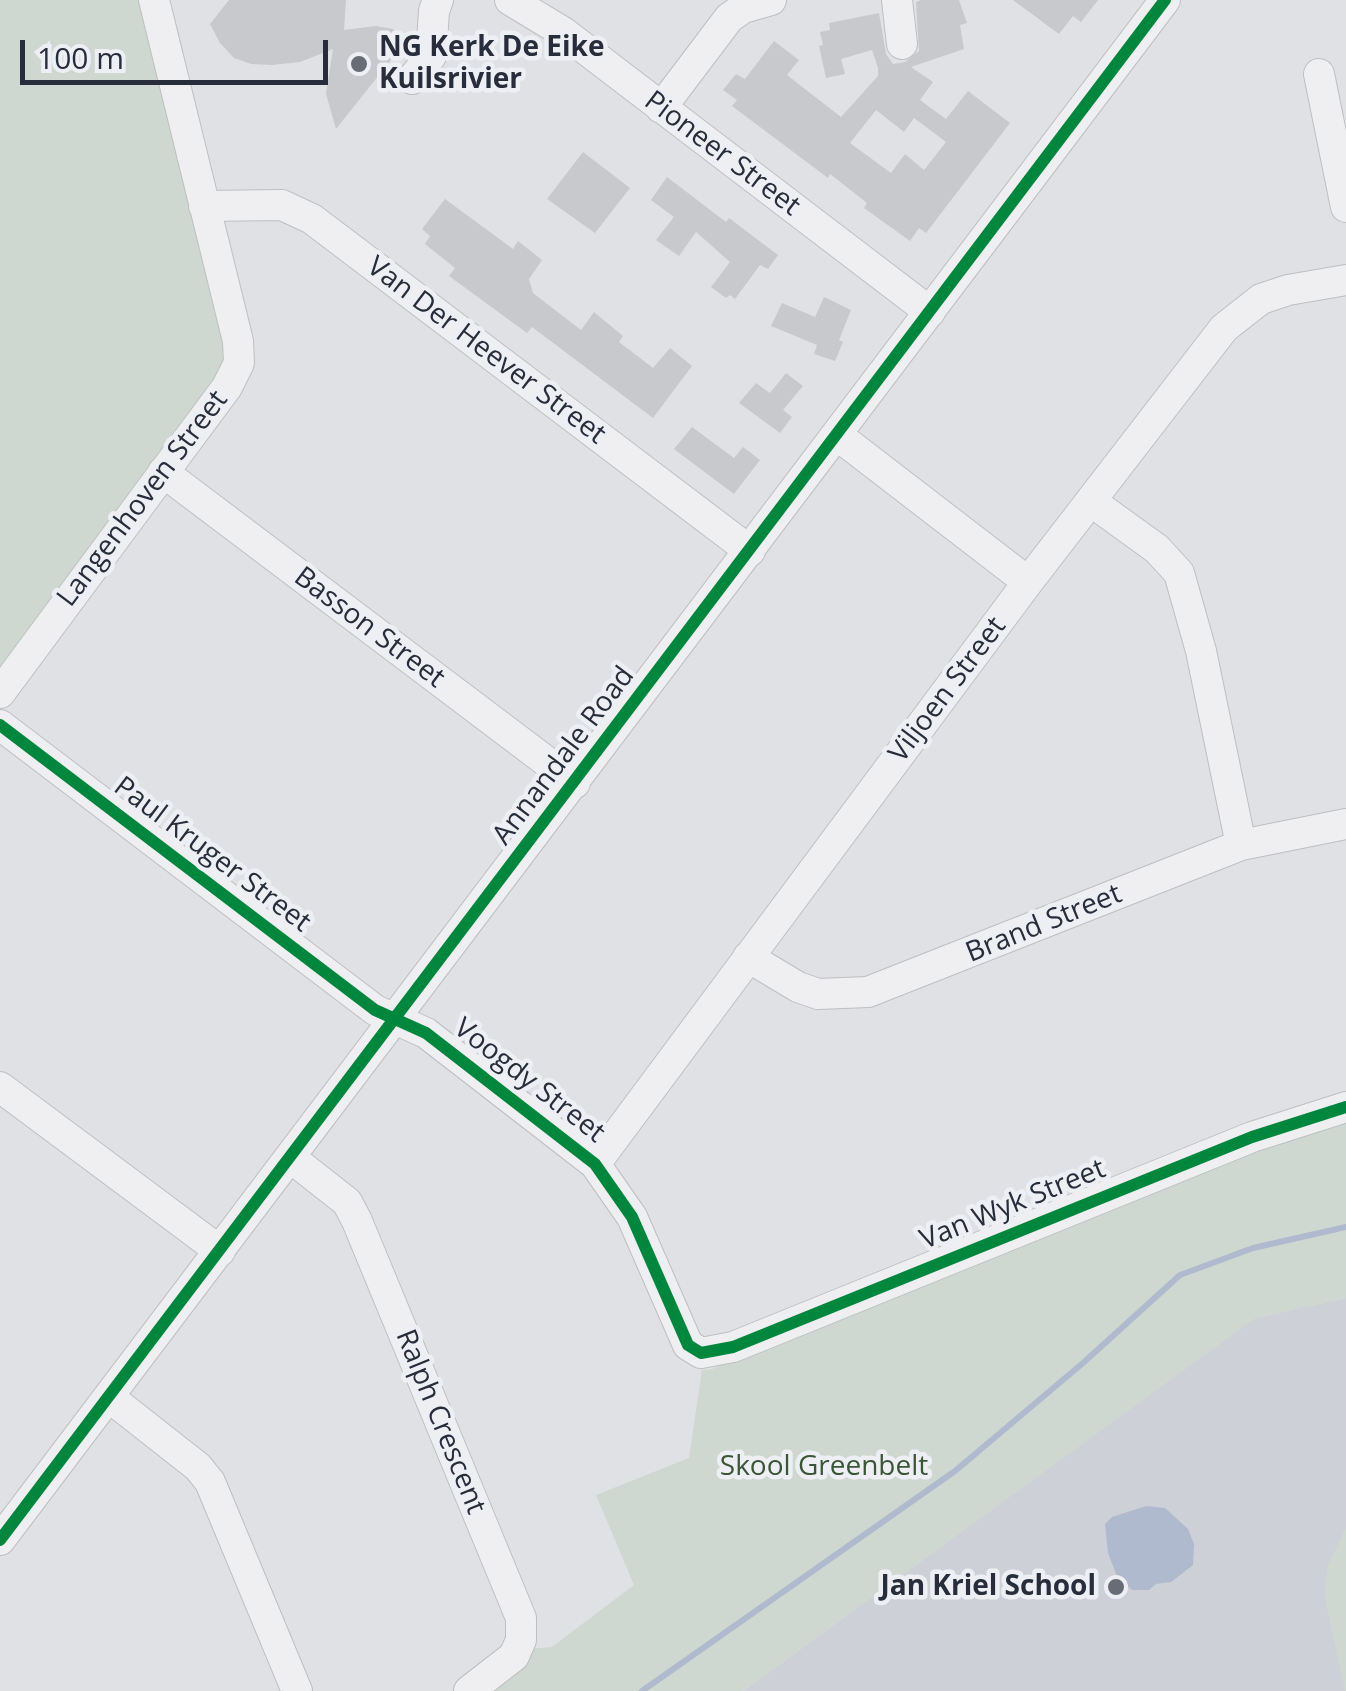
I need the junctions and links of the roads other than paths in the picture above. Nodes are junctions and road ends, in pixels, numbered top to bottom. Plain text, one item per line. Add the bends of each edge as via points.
1 (154, 0) edge
2 (438, 0) edge
3 (510, 0) edge
4 (771, 0) edge
5 (896, 0) edge
6 (1165, 0) edge
7 (902, 44) dead end
8 (1319, 74) dead end
9 (412, 79) dead end
10 (662, 108) junction
11 (204, 206) junction
12 (1346, 207) edge
13 (1346, 280) edge
14 (930, 312) junction
15 (837, 435) junction
16 (164, 472) junction
17 (1092, 502) junction
18 (750, 551) junction
19 (1028, 582) junction
20 (0, 693) edge
21 (0, 725) edge
22 (575, 783) junction
23 (1346, 824) edge
24 (1240, 846) junction
25 (748, 957) junction
26 (397, 1019) junction
27 (0, 1088) edge
28 (1346, 1106) edge
29 (291, 1158) junction
30 (595, 1164) junction
31 (220, 1251) junction
32 (701, 1353) joint
33 (108, 1398) junction
34 (0, 1540) edge
35 (298, 1691) edge
36 (468, 1691) edge

1 - 11 street, Langenhoven Street
2 - 9 street via 431,56
3 - 10 street, Pioneer Street
4 - 10 street via 729,18
5 - 7 street
6 - 14 street, Annandale Road
8 - 12 street
10 - 14 street, Pioneer Street
11 - 16 street, Langenhoven Street via 238,363
11 - 18 street, Van Der Heever Street via 282,205 312,219
13 - 17 street, Viljoen Street via 1288,290 1243,310
14 - 15 street, Annandale Road
15 - 18 street, Annandale Road
15 - 19 street
16 - 20 street, Langenhoven Street
16 - 22 street, Basson Street
17 - 19 street, Viljoen Street
17 - 24 street via 1157,548 1179,573
18 - 22 street, Annandale Road
19 - 25 street, Viljoen Street
21 - 26 street, Paul Kruger Street via 375,1010
22 - 26 street, Annandale Road
23 - 24 street, Brand Street
24 - 25 street, Brand Street via 868,992 808,990
25 - 30 street, Viljoen Street
26 - 29 street, Annandale Road
26 - 30 street, Voogdy Street via 426,1032
27 - 31 street
28 - 32 street, Van Wyk Street via 1252,1137 732,1347
29 - 31 street, Annandale Road
29 - 36 street, Ralph Crescent via 346,1202 357,1221 521,1618 514,1656
30 - 32 street, Voogdy Street via 632,1217 688,1346
31 - 33 street, Annandale Road
33 - 34 street, Annandale Road
33 - 35 street via 210,1482

